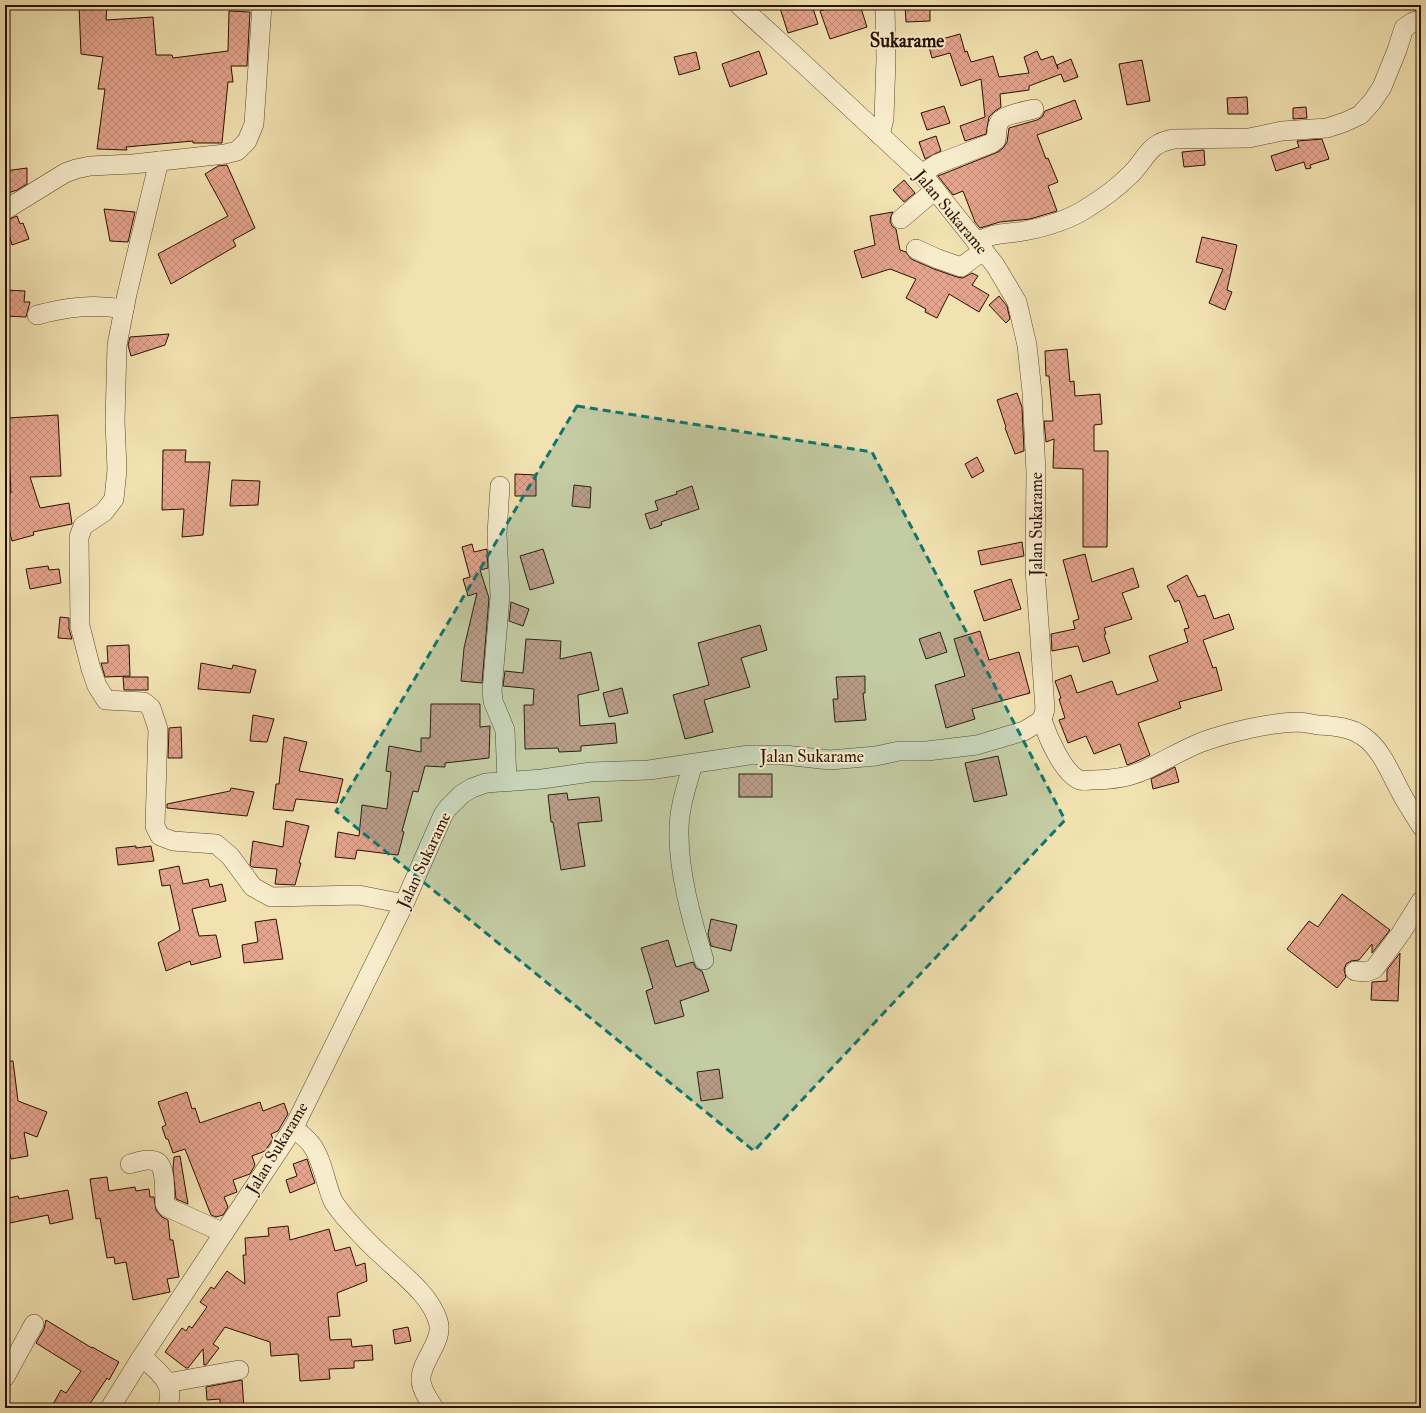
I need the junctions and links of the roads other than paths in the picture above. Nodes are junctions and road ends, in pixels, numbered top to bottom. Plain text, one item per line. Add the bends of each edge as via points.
1 (262, 5) edge
2 (738, 5) edge
3 (885, 5) edge
4 (1421, 20) edge
5 (1034, 109) dead end
6 (880, 135) junction
7 (159, 161) junction
8 (921, 174) junction
9 (935, 190) junction
10 (5, 210) edge
11 (901, 219) dead end
12 (980, 246) junction
13 (916, 249) dead end
14 (124, 309) junction
15 (37, 315) dead end
16 (500, 486) dead end
17 (1042, 720) junction
18 (693, 764) junction
19 (507, 782) junction
20 (1421, 826) edge
21 (1421, 901) edge
22 (404, 904) junction
23 (704, 960) dead end
24 (1356, 971) dead end
25 (294, 1127) junction
26 (130, 1164) dead end
27 (224, 1233) junction
28 (34, 1324) dead end
29 (142, 1356) junction
30 (240, 1370) dead end
31 (5, 1377) edge
32 (167, 1383) junction
33 (110, 1408) edge
34 (167, 1408) edge
35 (434, 1408) edge

1 - 7 street via 254,124 247,141 237,151 225,154
2 - 6 street, Jalan Sukarame
3 - 6 street via 884,119
4 - 12 street via 1404,28 1382,87 1360,115 1327,128 1282,131 1249,138 1166,140 1153,147 1131,174 1087,209 1026,231 994,235
5 - 8 street via 1001,120 994,142 937,164
6 - 8 street, Jalan Sukarame
7 - 10 street via 76,169 65,173
7 - 14 street
8 - 9 street, Jalan Sukarame
9 - 11 street
9 - 12 street, Jalan Sukarame
12 - 13 street via 961,267
12 - 17 street, Jalan Sukarame via 995,265 1017,302 1027,345 1036,472 1035,569 1045,709
14 - 15 street via 91,306
14 - 22 street via 117,345 117,470 114,499 104,512 83,526 79,537 80,626 90,669 106,700 144,702 152,708 158,729 156,826 160,836 173,841 216,844 230,856 253,887 271,897 359,895
16 - 19 street via 497,534 500,596 492,691 493,701 505,730
17 - 18 street, Jalan Sukarame via 1024,731 977,745 830,760 768,755 742,756
17 - 20 street via 1053,747 1070,773 1080,780 1132,775 1228,733 1298,722 1338,727 1363,736 1372,743
18 - 19 street, Jalan Sukarame
18 - 23 street via 680,814 679,838 681,865 693,925
19 - 22 street, Jalan Sukarame via 486,783 472,788 448,808 443,814
21 - 24 street via 1400,935 1374,969 1366,972
22 - 25 street, Jalan Sukarame
25 - 27 street, Jalan Sukarame
25 - 35 street via 312,1145 334,1202 344,1216 372,1247 429,1301 434,1310 439,1331 421,1380
26 - 27 street via 144,1160 159,1162 163,1171 167,1207
27 - 29 street, Jalan Sukarame
28 - 31 street
29 - 32 street via 162,1374
29 - 33 street, Jalan Sukarame
30 - 32 street
32 - 34 street via 170,1394

